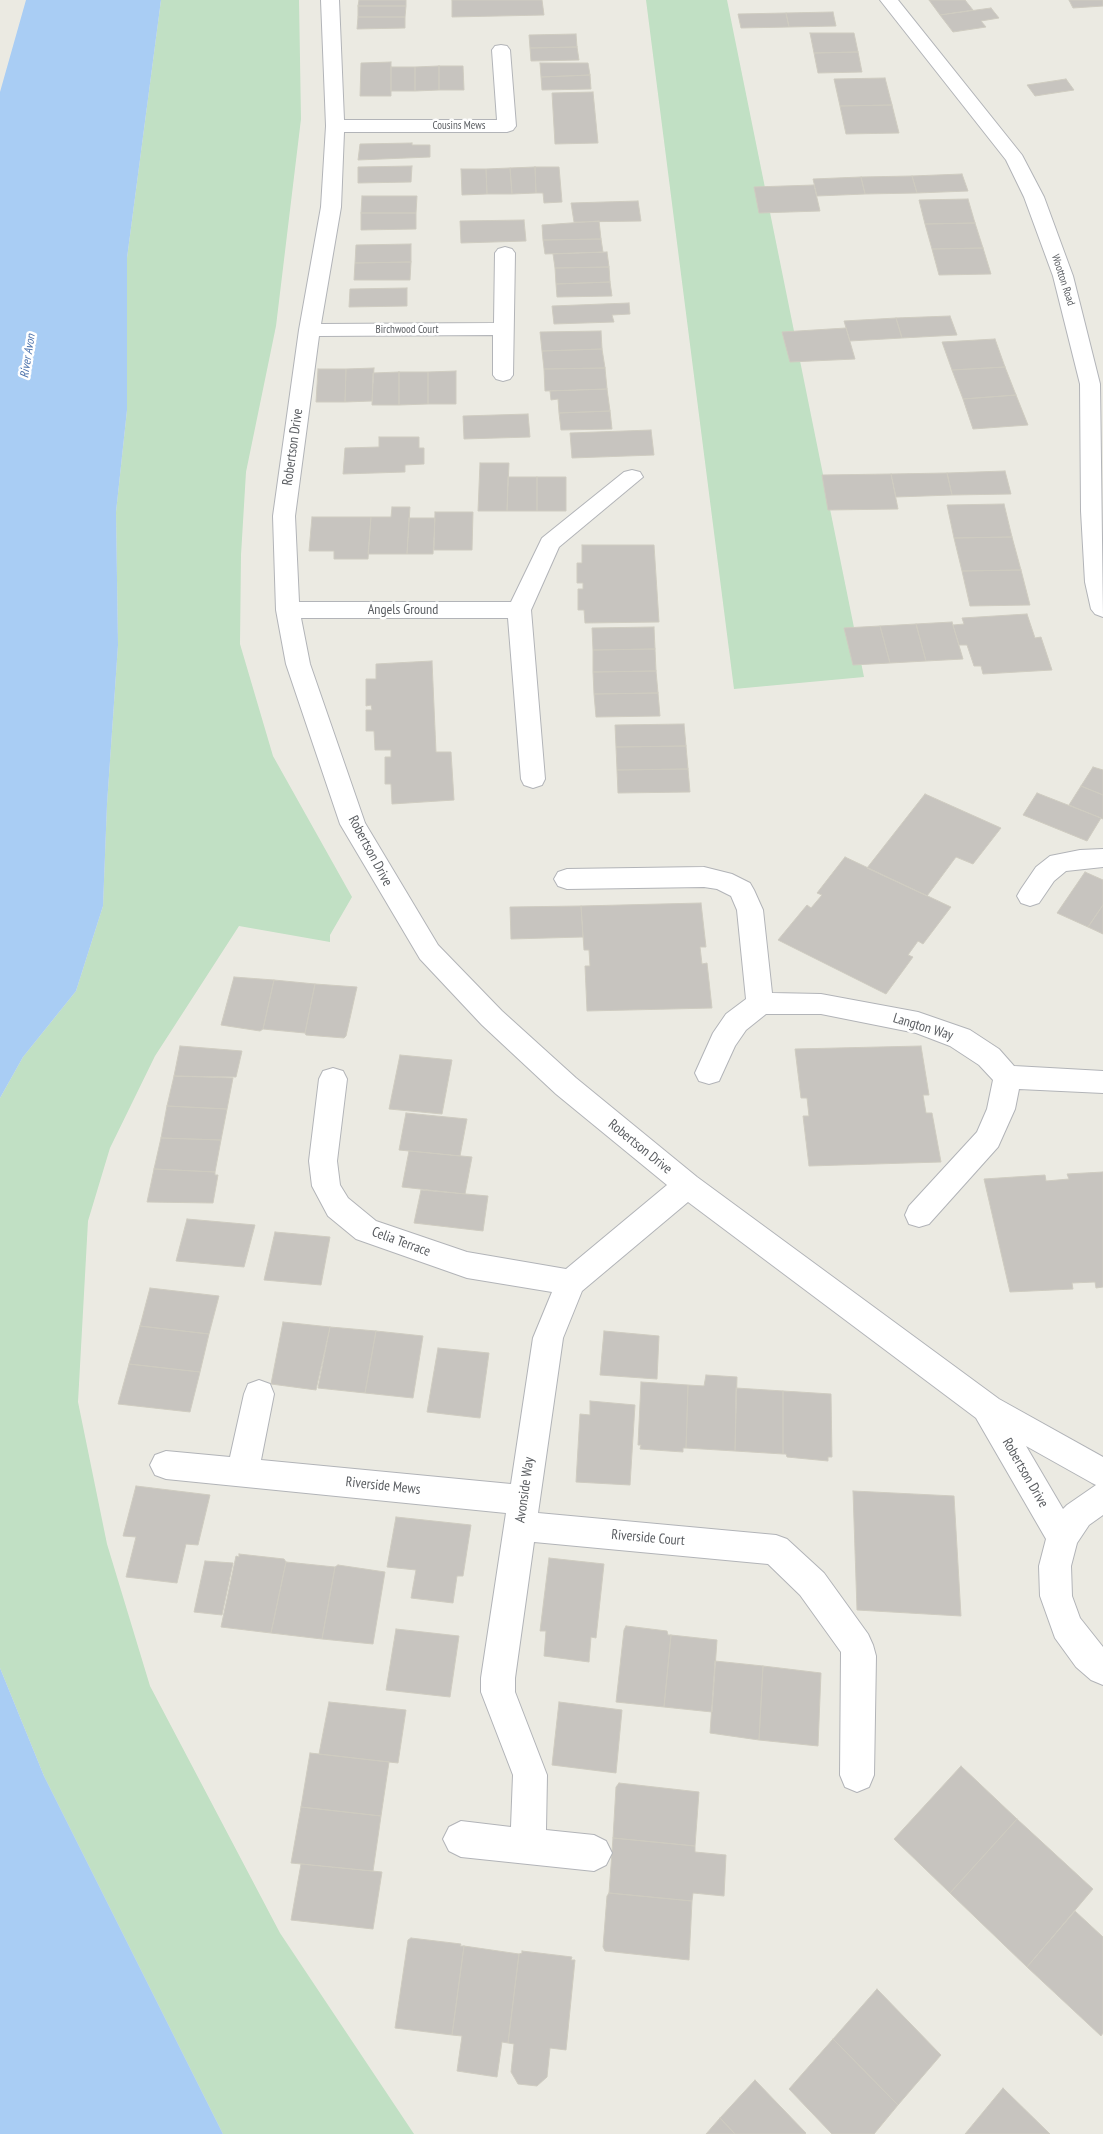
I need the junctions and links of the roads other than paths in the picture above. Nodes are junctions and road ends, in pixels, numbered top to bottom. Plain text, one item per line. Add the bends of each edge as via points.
1 (330, 0) edge
2 (889, 0) edge
3 (502, 50) dead end
4 (335, 126) junction
5 (504, 253) dead end
6 (504, 329) junction
7 (309, 330) junction
8 (503, 375) dead end
9 (1096, 384) edge
10 (632, 477) dead end
11 (1103, 609) edge
12 (288, 610) junction
13 (519, 610) junction
14 (533, 779) dead end
15 (1103, 858) edge
16 (567, 879) dead end
17 (1030, 896) dead end
18 (760, 1003) junction
19 (709, 1073) dead end
20 (1007, 1077) junction
21 (333, 1079) dead end
22 (1103, 1082) edge
23 (687, 1185) junction
24 (919, 1215) dead end
25 (571, 1283) junction
26 (259, 1394) dead end
27 (988, 1409) junction
28 (166, 1465) dead end
29 (243, 1472) junction
30 (1103, 1473) edge
31 (1103, 1497) edge
32 (522, 1513) junction
33 (1062, 1537) junction
34 (1103, 1669) edge
35 (857, 1775) dead end
36 (461, 1839) dead end
37 (528, 1846) junction
38 (594, 1853) dead end

1 - 4 street, Robertson Drive
2 - 9 street, Wootton Road via 987,121 1019,166 1034,197 1062,276
3 - 4 street, Cousins Mews via 507,126
4 - 7 street, Robertson Drive via 331,207
5 - 6 street
6 - 7 street, Birchwood Court
6 - 8 street
7 - 12 street, Robertson Drive via 284,516
9 - 11 street, Wootton Road via 1094,555
10 - 13 street via 550,543
12 - 13 street, Angels Ground
12 - 23 street, Robertson Drive via 298,664 353,824 429,952 492,1018 566,1086
13 - 14 street
15 - 17 street via 1059,863 1046,874
16 - 18 street via 704,876 741,890 750,910
18 - 19 street via 736,1022 723,1041
18 - 20 street, Langton Way via 821,1004 918,1023 960,1038 989,1057
20 - 22 street
20 - 24 street via 1001,1109 988,1139
21 - 25 street, Celia Terrace via 323,1161 326,1186 338,1207 352,1220 366,1230 467,1265
23 - 25 street, Avonside Way
23 - 27 street, Robertson Drive
25 - 32 street, Avonside Way via 548,1338
26 - 29 street
27 - 30 street, Robertson Drive
27 - 33 street, Robertson Drive
28 - 29 street, Riverside Mews
29 - 32 street, Riverside Mews
31 - 33 street via 1078,1515
32 - 35 street, Riverside Court via 776,1550 812,1584 856,1645 859,1656
32 - 37 street, Avonside Way via 498,1692 530,1775
33 - 34 street via 1055,1566 1056,1596 1068,1628 1088,1656
36 - 37 street
37 - 38 street

